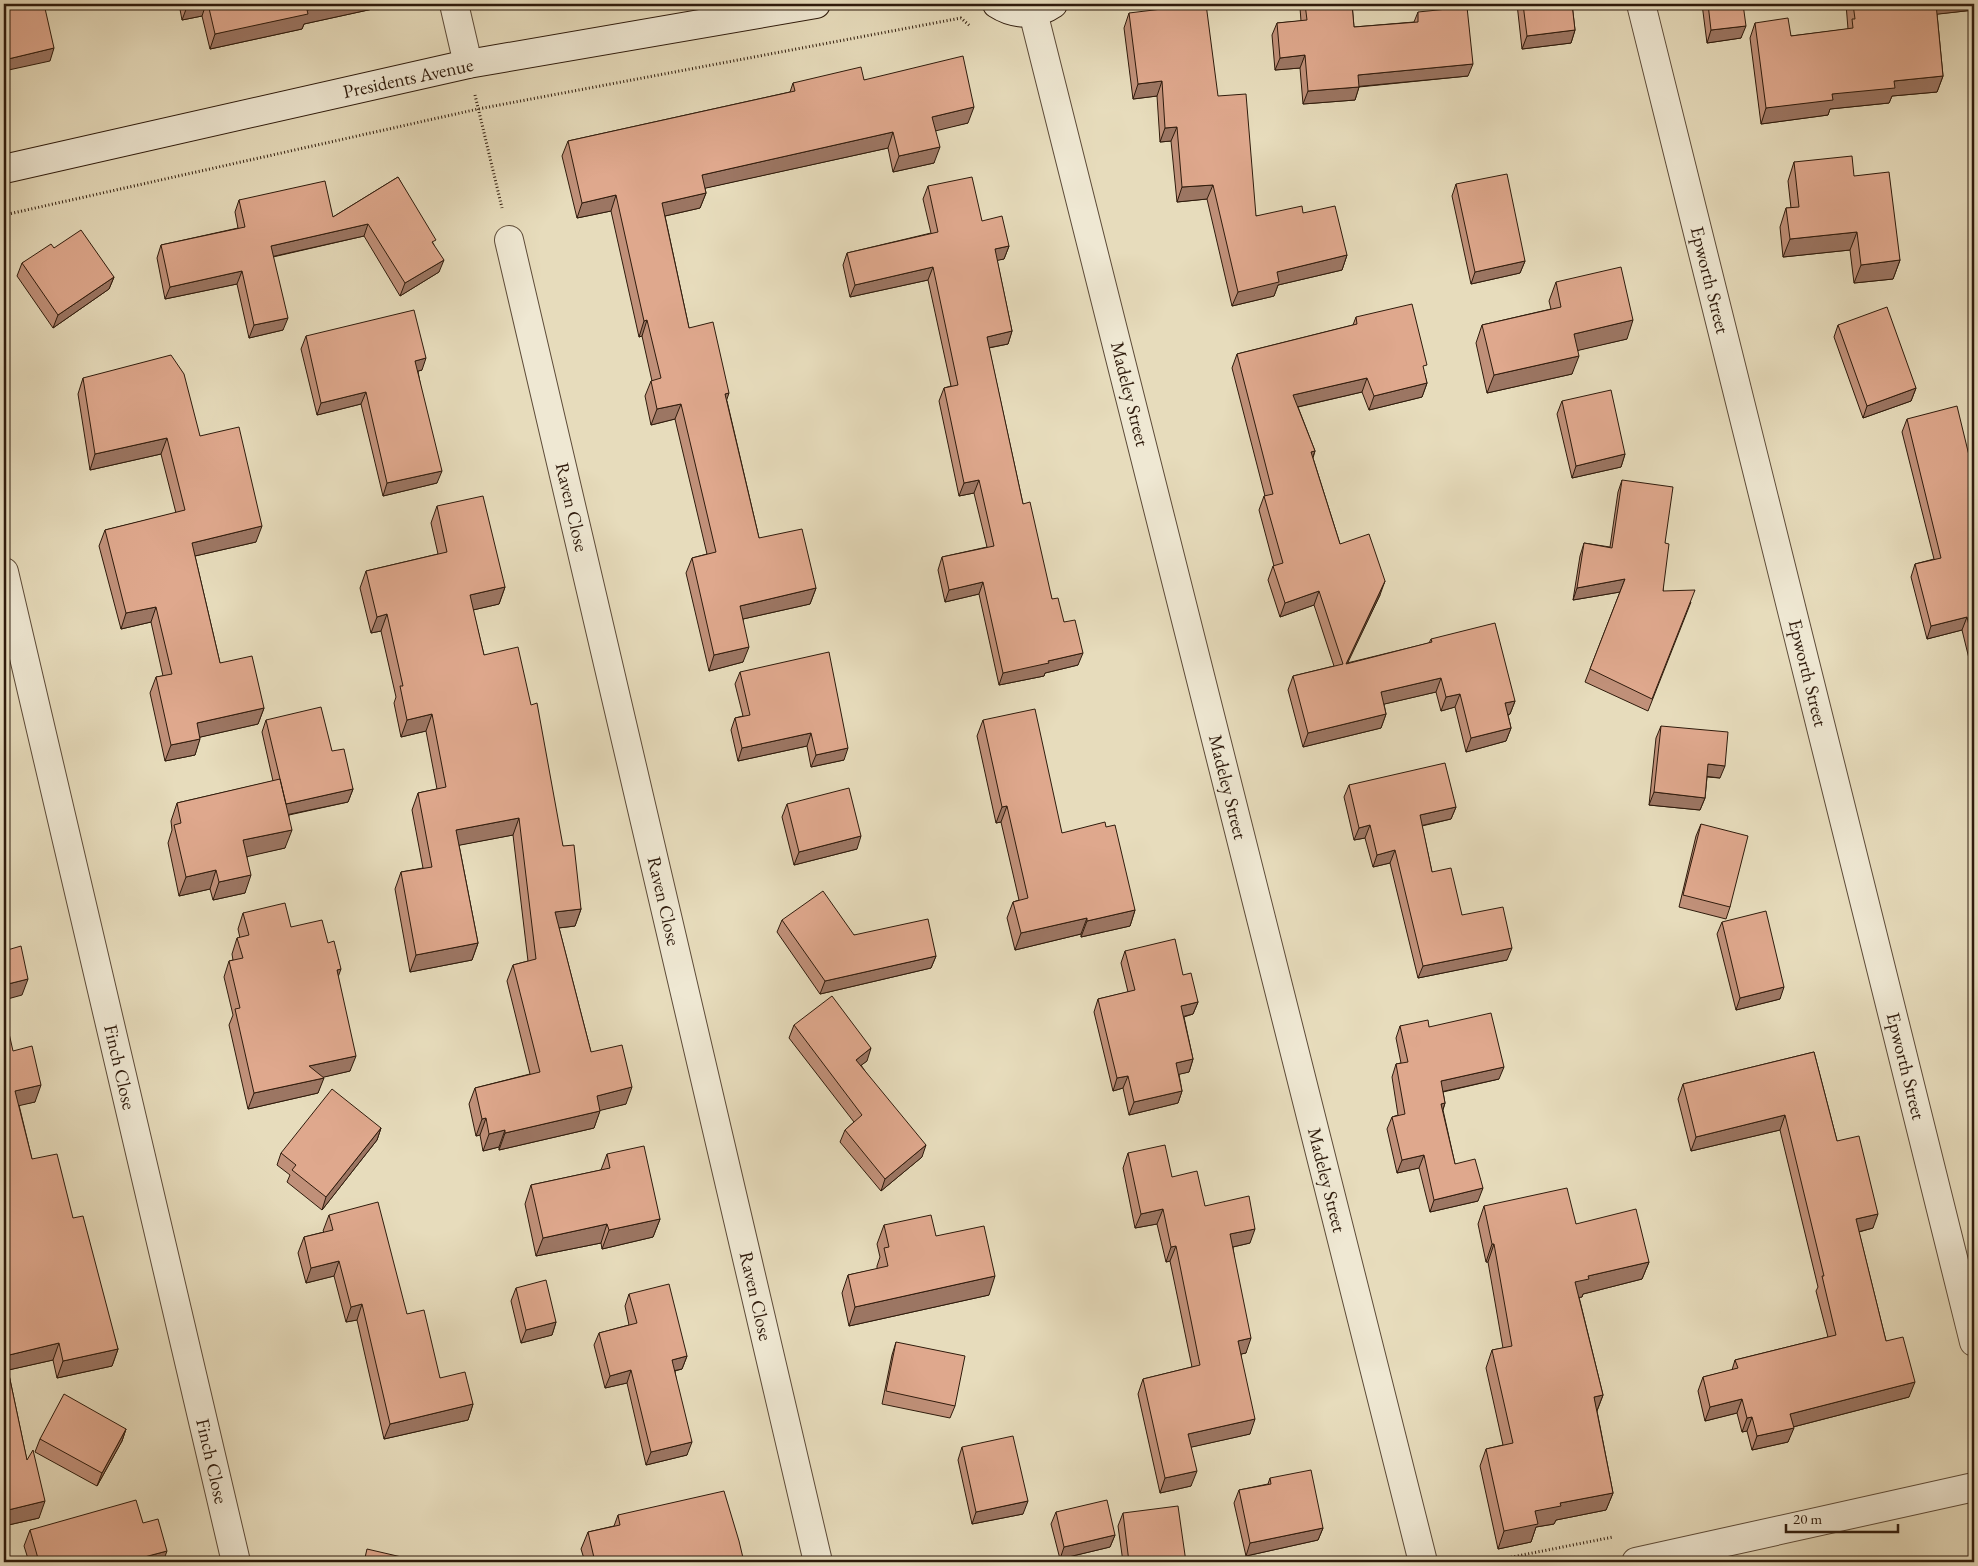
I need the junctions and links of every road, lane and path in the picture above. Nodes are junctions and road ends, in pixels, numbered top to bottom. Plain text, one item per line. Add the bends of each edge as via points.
1 (454, 4) edge
2 (816, 4) edge
3 (998, 4) edge
4 (1641, 4) edge
5 (1043, 8) edge
6 (974, 29) dead end
7 (468, 64) junction
8 (478, 109) junction
9 (4, 169) edge
10 (4, 215) edge
11 (509, 240) joint
12 (4, 572) edge
13 (1974, 1342) edge
14 (1974, 1487) edge
15 (236, 1562) edge
16 (818, 1562) edge
17 (1423, 1562) edge
18 (1636, 1562) edge

1 - 7 street
2 - 7 street, Presidents Avenue
3 - 5 street via 1015,12
4 - 13 street, Epworth Street
5 - 17 street, Madeley Street
6 - 8 path via 961,18
7 - 8 path
7 - 9 street, Presidents Avenue
8 - 10 path
8 - 11 path
11 - 16 street, Raven Close
12 - 15 street, Finch Close
14 - 18 street

